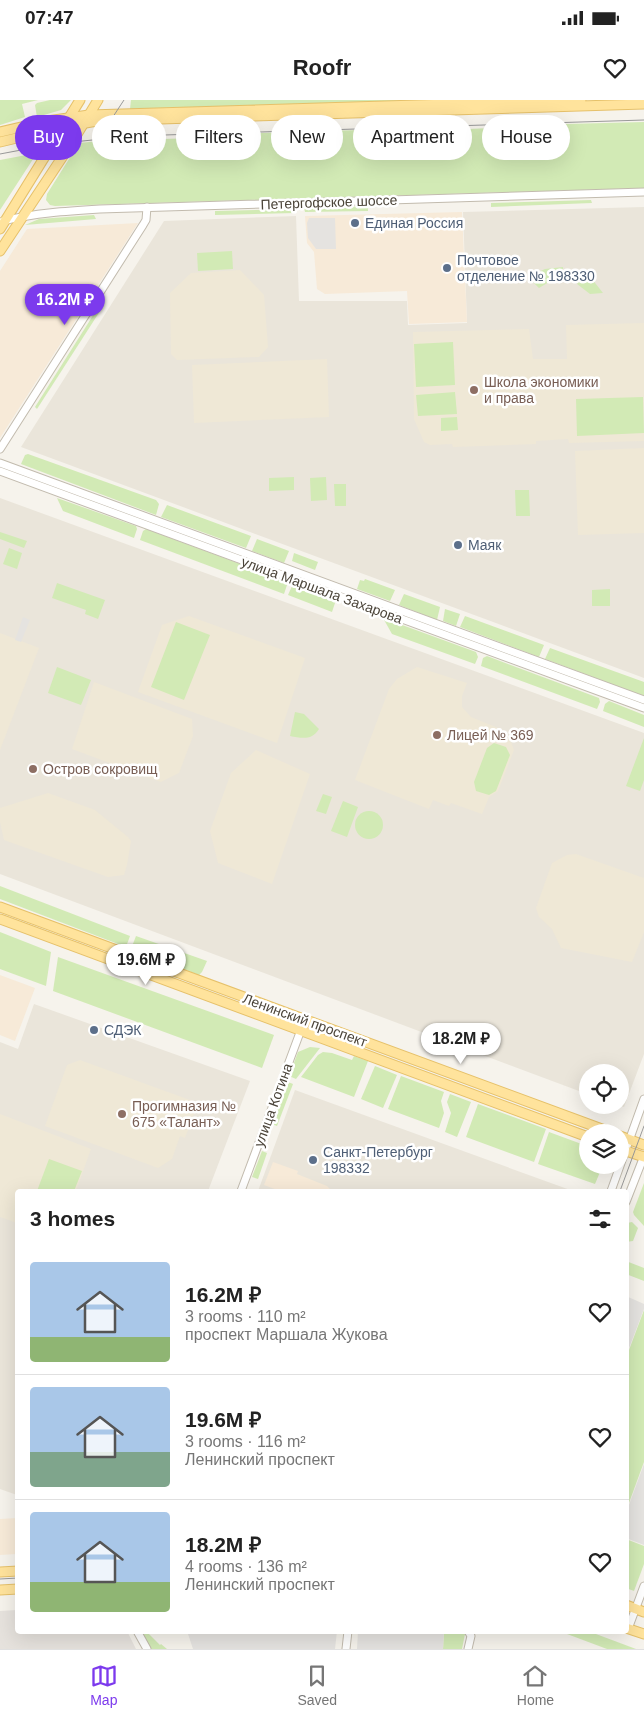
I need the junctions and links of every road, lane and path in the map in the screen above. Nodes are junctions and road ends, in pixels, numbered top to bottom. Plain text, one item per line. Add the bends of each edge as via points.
1 (80, 100) edge
2 (98, 100) edge
3 (581, 100) edge
4 (644, 104) edge
5 (71, 115) edge
6 (82, 119) edge
7 (87, 119) junction
8 (82, 121) edge
9 (15, 128) edge
10 (0, 132) edge
11 (15, 138) edge
12 (0, 142) edge
13 (42, 160) edge
14 (644, 192) edge
15 (147, 207) junction
16 (18, 217) junction
17 (1, 224) edge
18 (0, 251) edge
19 (0, 449) edge
20 (0, 463) edge
21 (0, 471) edge
22 (644, 700) edge
23 (644, 708) edge
24 (0, 907) edge
25 (0, 919) edge
26 (304, 1019) junction
27 (300, 1030) junction
28 (644, 1100) edge
29 (588, 1124) edge
30 (629, 1130) edge
31 (579, 1133) edge
32 (629, 1139) edge
33 (644, 1145) edge
34 (629, 1152) edge
35 (644, 1157) edge
36 (616, 1174) edge
37 (242, 1189) edge
38 (612, 1189) edge
39 (629, 1194) edge
40 (15, 1571) edge
41 (0, 1572) edge
42 (644, 1586) edge
43 (15, 1589) edge
44 (0, 1590) edge
45 (640, 1610) edge
46 (629, 1625) edge
47 (629, 1629) edge
48 (139, 1634) edge
49 (348, 1634) edge
50 (470, 1634) edge
51 (644, 1634) edge
52 (147, 1649) edge
53 (346, 1649) edge
54 (468, 1649) edge

1 - 5 main road
2 - 7 main road
3 - 7 main road
4 - 7 main road
6 - 7 main road
7 - 8 main road
7 - 16 main road
9 - 10 main road
11 - 12 main road
13 - 17 main road
14 - 15 street, Петергофское шоссе
15 - 16 street, Петергофское шоссе via 59,211
15 - 19 street via 143,225
16 - 17 street, Петергофское шоссе
16 - 18 main road
20 - 22 street, улица Маршала Захарова
21 - 23 street, улица Маршала Захарова
24 - 26 main road, Ленинский проспект
25 - 27 main road, Ленинский проспект
26 - 27 street, улица Котина
26 - 29 main road, Ленинский проспект
27 - 31 main road, Ленинский проспект
27 - 37 street, улица Котина
28 - 30 street
32 - 33 main road
34 - 35 main road
35 - 39 street
36 - 38 street
40 - 41 main road
42 - 45 street
43 - 44 main road
45 - 46 street
47 - 51 main road
48 - 52 street
49 - 53 street
50 - 54 street

